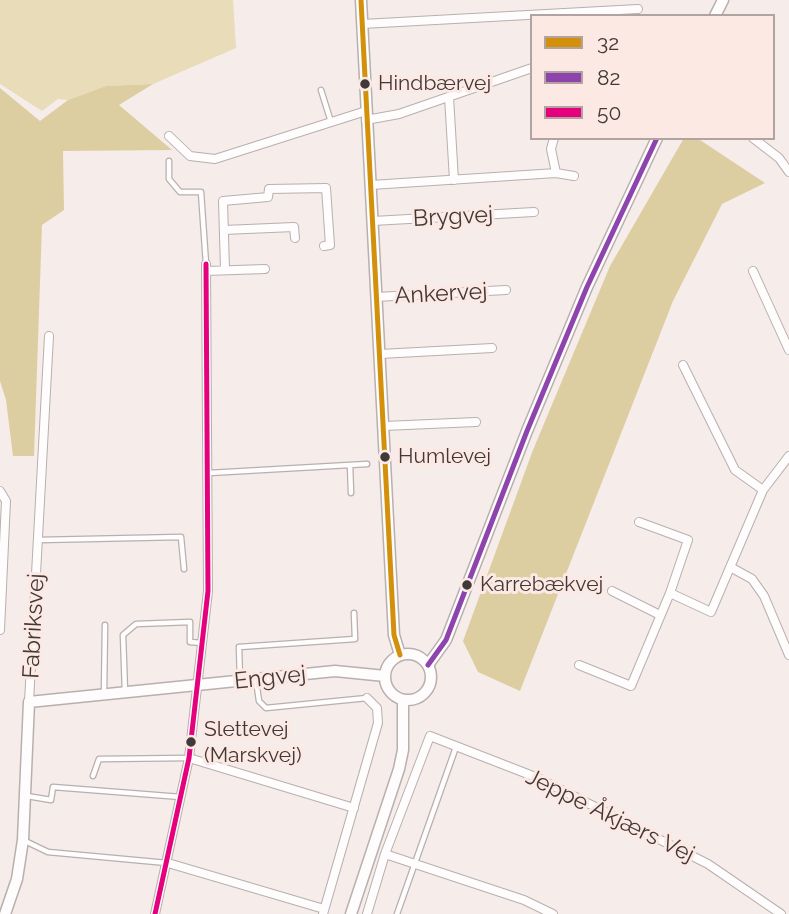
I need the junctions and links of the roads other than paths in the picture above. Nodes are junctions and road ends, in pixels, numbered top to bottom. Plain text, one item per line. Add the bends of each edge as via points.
1 (361, 0) edge
2 (638, 9) dead end
3 (546, 14) edge
4 (530, 15) edge
5 (362, 24) junction
6 (530, 69) edge
7 (321, 90) dead end
8 (449, 97) junction
9 (366, 115) junction
10 (331, 123) junction
11 (169, 136) dead end
12 (553, 140) edge
13 (656, 140) edge
14 (756, 140) edge
15 (169, 161) dead end
16 (789, 172) edge
17 (556, 173) junction
18 (574, 176) dead end
19 (454, 180) junction
20 (371, 185) junction
21 (534, 212) dead end
22 (373, 221) junction
23 (224, 230) junction
24 (295, 238) dead end
25 (324, 246) dead end
26 (206, 267) junction
27 (265, 268) dead end
28 (225, 270) junction
29 (753, 271) dead end
30 (506, 290) dead end
31 (376, 297) junction
32 (49, 336) dead end
33 (492, 348) dead end
34 (789, 350) edge
35 (380, 354) junction
36 (683, 365) dead end
37 (476, 422) dead end
38 (384, 426) junction
39 (789, 456) edge
40 (367, 464) dead end
41 (350, 465) junction
42 (209, 472) junction
43 (762, 489) junction
44 (0, 491) edge
45 (351, 493) dead end
46 (639, 522) dead end
47 (38, 540) junction
48 (732, 568) junction
49 (184, 569) dead end
50 (612, 592) dead end
51 (670, 593) junction
52 (354, 613) dead end
53 (660, 615) junction
54 (104, 625) dead end
55 (0, 630) edge
56 (204, 644) junction
57 (400, 655) junction
58 (789, 655) edge
59 (428, 665) junction
60 (579, 665) dead end
61 (385, 676) junction
62 (256, 679) junction
63 (240, 681) junction
64 (200, 685) junction
65 (125, 692) junction
66 (104, 695) junction
67 (367, 698) joint
68 (403, 700) junction
69 (29, 702) junction
70 (457, 746) junction
71 (189, 758) junction
72 (93, 776) dead end
73 (25, 796) junction
74 (182, 797) junction
75 (354, 808) junction
76 (23, 840) junction
77 (385, 855) junction
78 (168, 863) junction
79 (413, 864) junction
80 (324, 912) edge
81 (5, 914) edge
82 (155, 914) edge
83 (351, 914) edge
84 (367, 914) edge
85 (397, 914) edge
86 (553, 914) edge
87 (781, 914) edge

1 - 5 street
2 - 3 street
4 - 5 street
5 - 9 street
6 - 8 street
7 - 10 lane
8 - 9 street via 399,114
8 - 19 street
9 - 10 street
9 - 20 street
10 - 11 street via 215,159 190,156
12 - 17 street
13 - 59 street via 557,359 446,640
14 - 16 street
15 - 26 lane via 169,179 180,192 201,192
17 - 18 street
17 - 19 street
19 - 20 street
20 - 22 street
21 - 22 street, Brygvej
22 - 31 street
23 - 24 street via 294,227
23 - 25 street via 223,201 268,197 269,190 326,188 330,246
23 - 28 street
26 - 28 street
26 - 42 street
27 - 28 street
29 - 34 street
30 - 31 street, Ankervej
31 - 35 street
32 - 47 street, Fabriksvej
33 - 35 street
35 - 38 street
36 - 43 street via 735,470
37 - 38 street
38 - 57 street via 394,635
39 - 43 street
40 - 41 lane
41 - 42 lane
41 - 45 lane
42 - 56 street
43 - 48 street
44 - 55 street via 6,501
46 - 51 street via 688,540
47 - 49 lane via 181,537
47 - 69 street, Fabriksvej
48 - 51 street via 711,611
48 - 58 street via 752,579 764,596
50 - 53 street
51 - 53 street
52 - 63 lane via 355,639 239,646
53 - 60 street via 631,686
54 - 66 lane
56 - 64 street
56 - 65 lane via 190,642 190,622 136,624 123,635
57 - 59 street via 413,654
57 - 61 street via 389,663
59 - 68 street via 429,687 418,698
61 - 62 street, Engvej via 335,671
61 - 68 street via 388,689
62 - 63 street, Engvej
62 - 67 lane via 259,701 266,708
63 - 64 street, Engvej
64 - 65 street, Engvej
64 - 71 street
65 - 66 street, Engvej
66 - 69 street, Engvej
67 - 75 street via 377,708 378,723
68 - 83 street via 399,769
69 - 73 street, Fabriksvej
70 - 77 street, Jeppe Åkjærs Vej via 430,736
70 - 79 lane
70 - 87 street, Jeppe Åkjærs Vej via 538,778 708,864
71 - 72 lane via 99,759
71 - 74 street
71 - 75 street
73 - 74 lane via 51,800 53,787
73 - 76 street, Fabriksvej
74 - 78 street
75 - 80 street
76 - 78 lane via 48,852
76 - 81 street, Fabriksvej
77 - 79 street
77 - 84 street
78 - 80 street
78 - 82 street
79 - 85 lane
79 - 86 street

